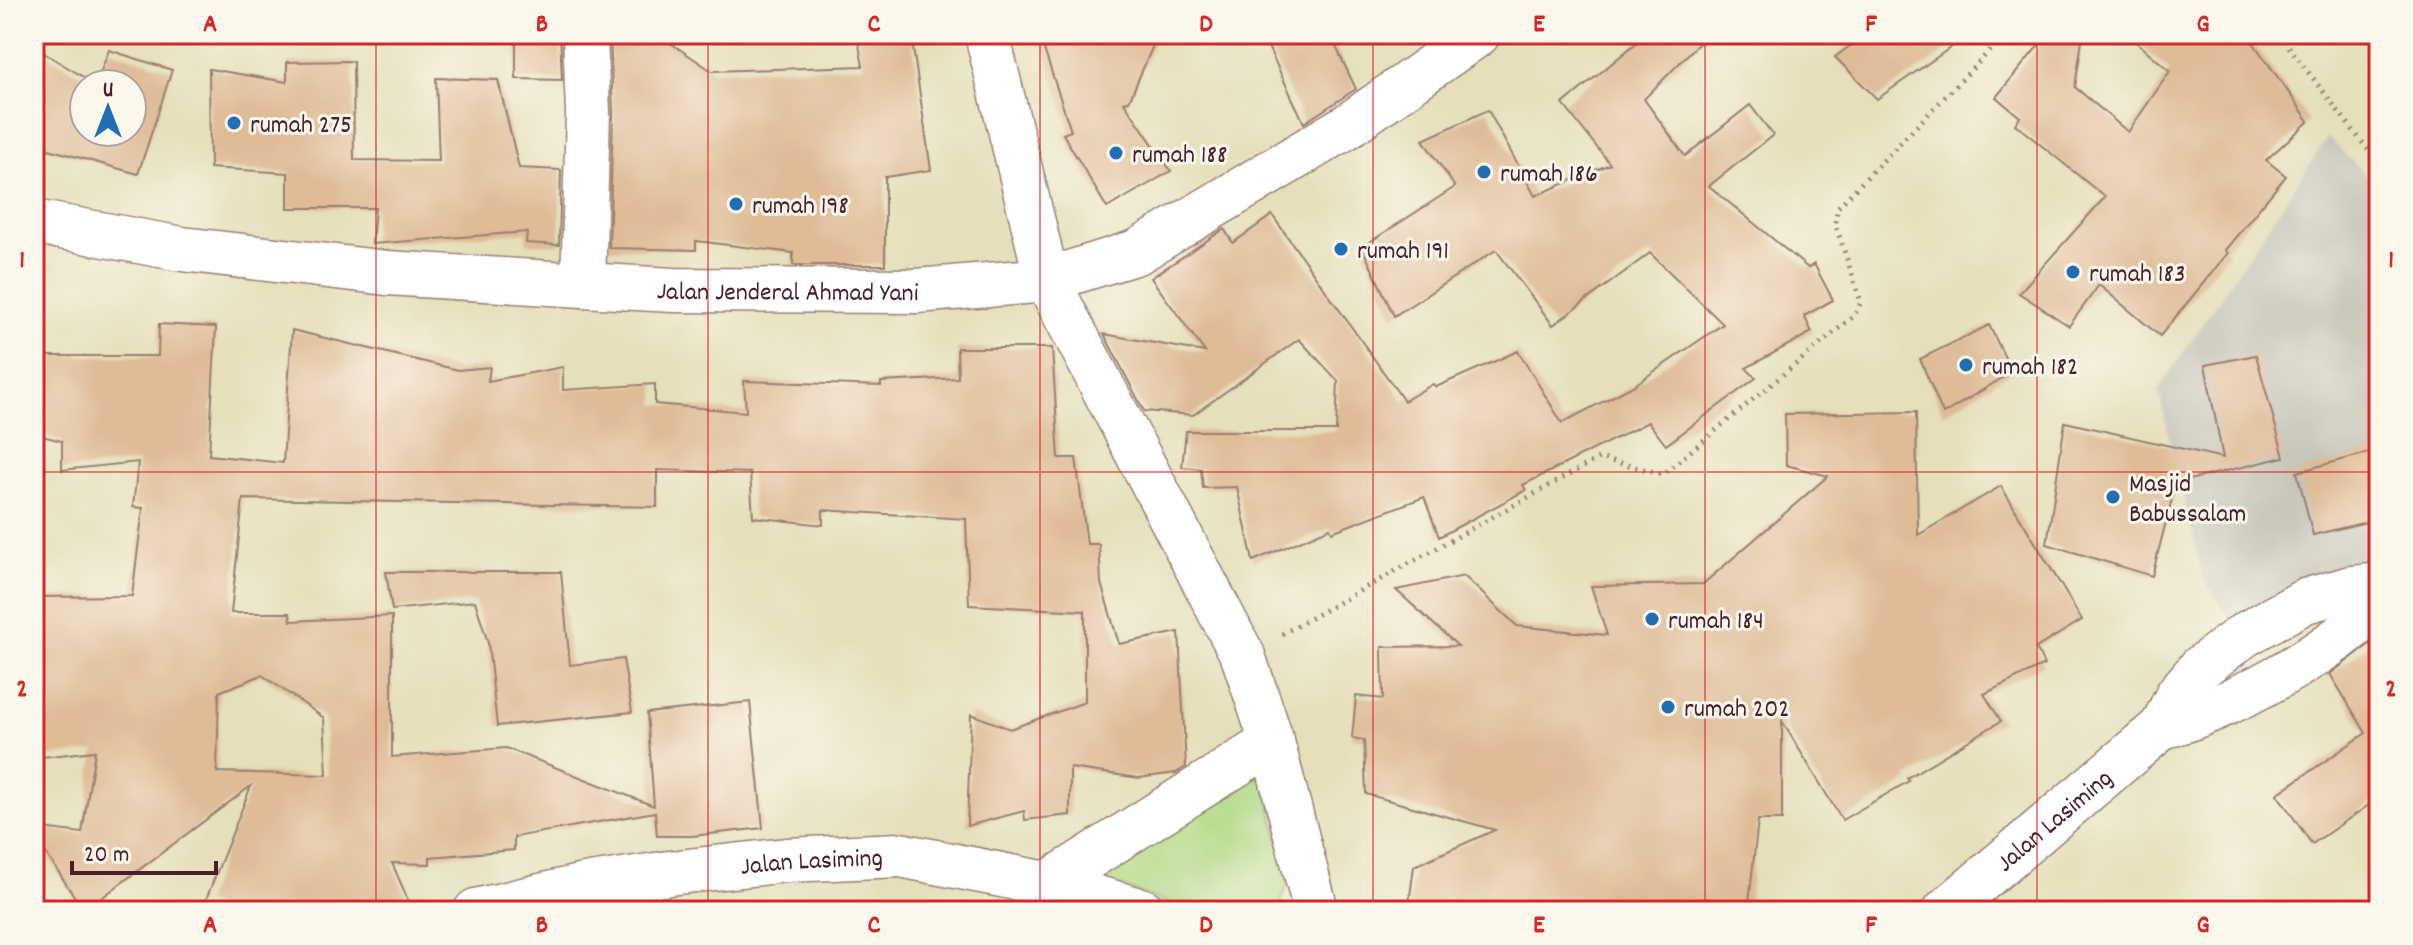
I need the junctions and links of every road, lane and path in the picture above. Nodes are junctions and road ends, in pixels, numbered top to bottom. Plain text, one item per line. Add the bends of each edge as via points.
1 (585, 34) edge
2 (987, 34) edge
3 (1478, 34) edge
4 (2006, 34) edge
5 (2279, 34) edge
6 (2379, 164) edge
7 (34, 222) edge
8 (1047, 280) junction
9 (583, 285) junction
10 (2379, 585) edge
11 (2379, 602) edge
12 (1243, 656) junction
13 (2162, 727) junction
14 (1272, 742) junction
15 (1047, 884) junction
16 (476, 911) edge
17 (1143, 911) edge
18 (1316, 911) edge
19 (1945, 911) edge

1 - 9 main road
2 - 8 main road
3 - 8 main road, Jalan Jenderal Ahmad Yani via 1346,127 1137,252
4 - 12 path via 1838,207 1835,223 1861,302 1854,316 1663,474 1599,458
5 - 6 path
7 - 9 main road, Jalan Jenderal Ahmad Yani via 182,249 371,271
8 - 9 main road, Jalan Jenderal Ahmad Yani via 917,291
8 - 12 main road
10 - 13 main road, Jalan Lasiming via 2305,601 2244,635 2201,667 2178,694
11 - 13 main road, Jalan Lasiming via 2308,658 2239,697
12 - 14 main road
13 - 19 main road, Jalan Lasiming
14 - 15 main road
14 - 18 main road
15 - 16 main road, Jalan Lasiming via 900,855 871,856 669,873
15 - 17 main road, Jalan Lasiming

